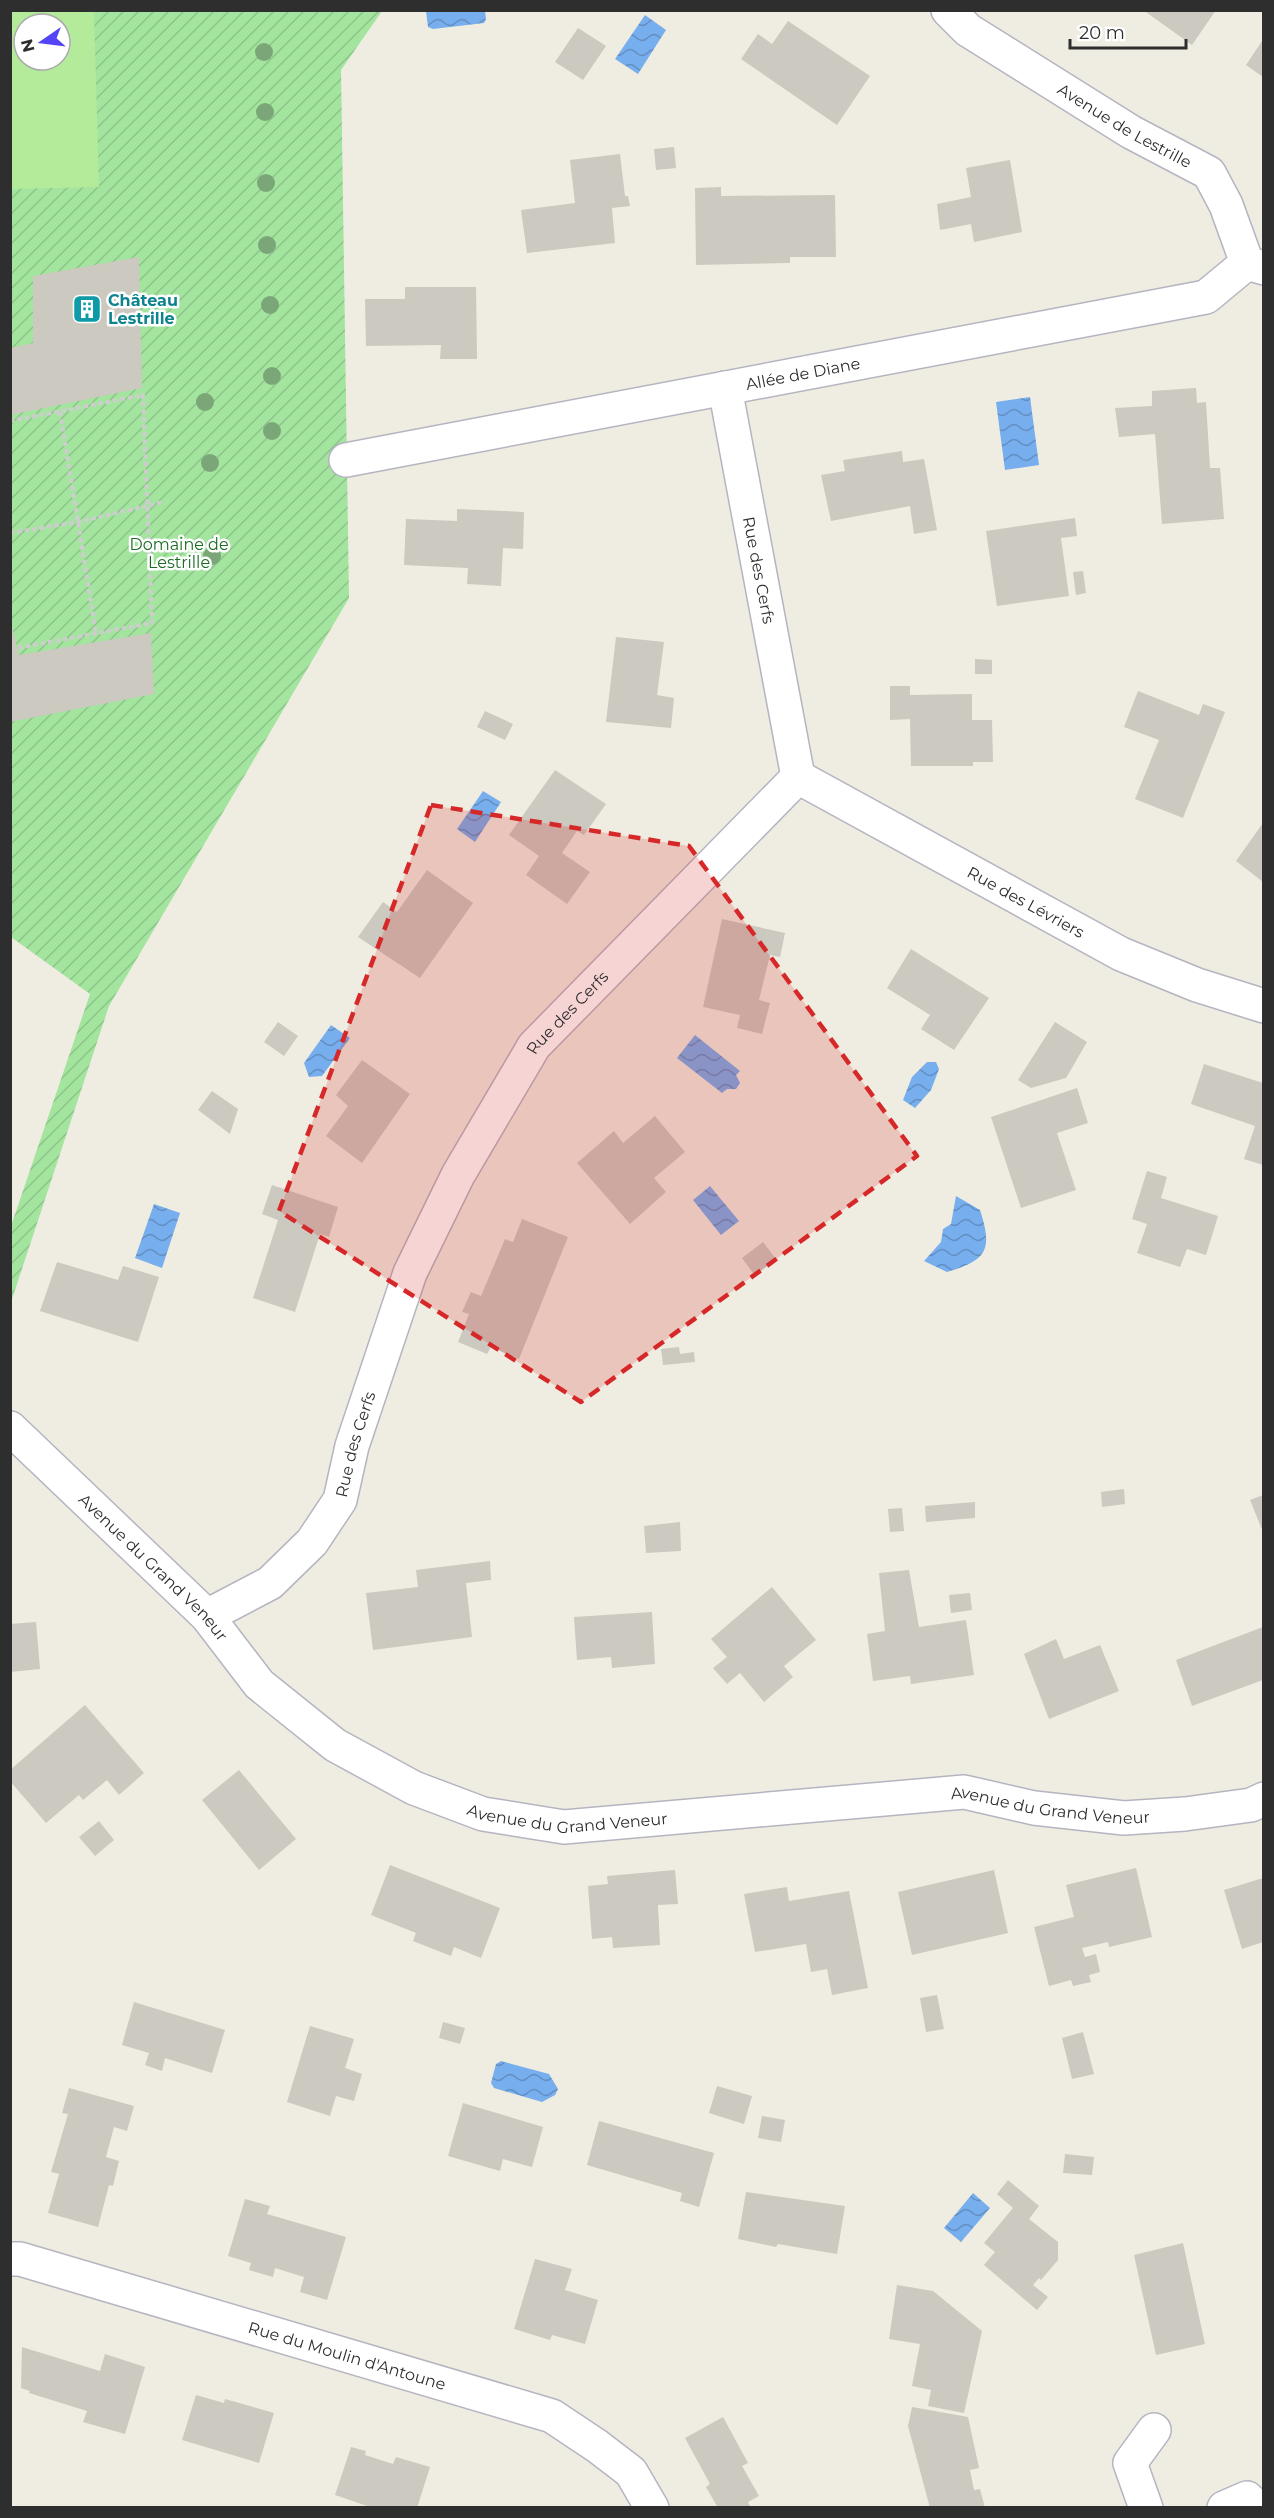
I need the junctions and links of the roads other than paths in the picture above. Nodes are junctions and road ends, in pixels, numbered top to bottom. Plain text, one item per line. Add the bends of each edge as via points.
1 (948, 10) edge
2 (1255, 266) edge
3 (725, 388) junction
4 (346, 460) dead end
5 (798, 777) junction
6 (1263, 1006) edge
7 (10, 1428) edge
8 (207, 1616) junction
9 (1263, 1799) edge
10 (10, 2259) edge
11 (1154, 2430) dead end
12 (652, 2508) edge
13 (1146, 2508) edge
14 (1224, 2508) edge
15 (1257, 2508) edge

1 - 2 street, Avenue de Lestrille via 968,30 1131,132 1209,174
2 - 3 street, Allée de Diane via 1206,297
3 - 4 street, Allée de Diane
3 - 5 street, Rue des Cerfs
5 - 6 street, Rue des Lévriers via 1121,954
5 - 8 street, Rue des Cerfs via 534,1046 458,1175 410,1273 352,1446 340,1500 312,1542 270,1583
7 - 8 street, Avenue du Grand Veneur
8 - 9 street, Avenue du Grand Veneur via 260,1684 335,1745 414,1788 483,1814 564,1827 964,1792 1034,1808 1124,1818 1251,1805
10 - 12 street, Rue du Moulin d'Antoune via 552,2416 631,2472
11 - 13 street via 1131,2463
14 - 15 street via 1247,2498

